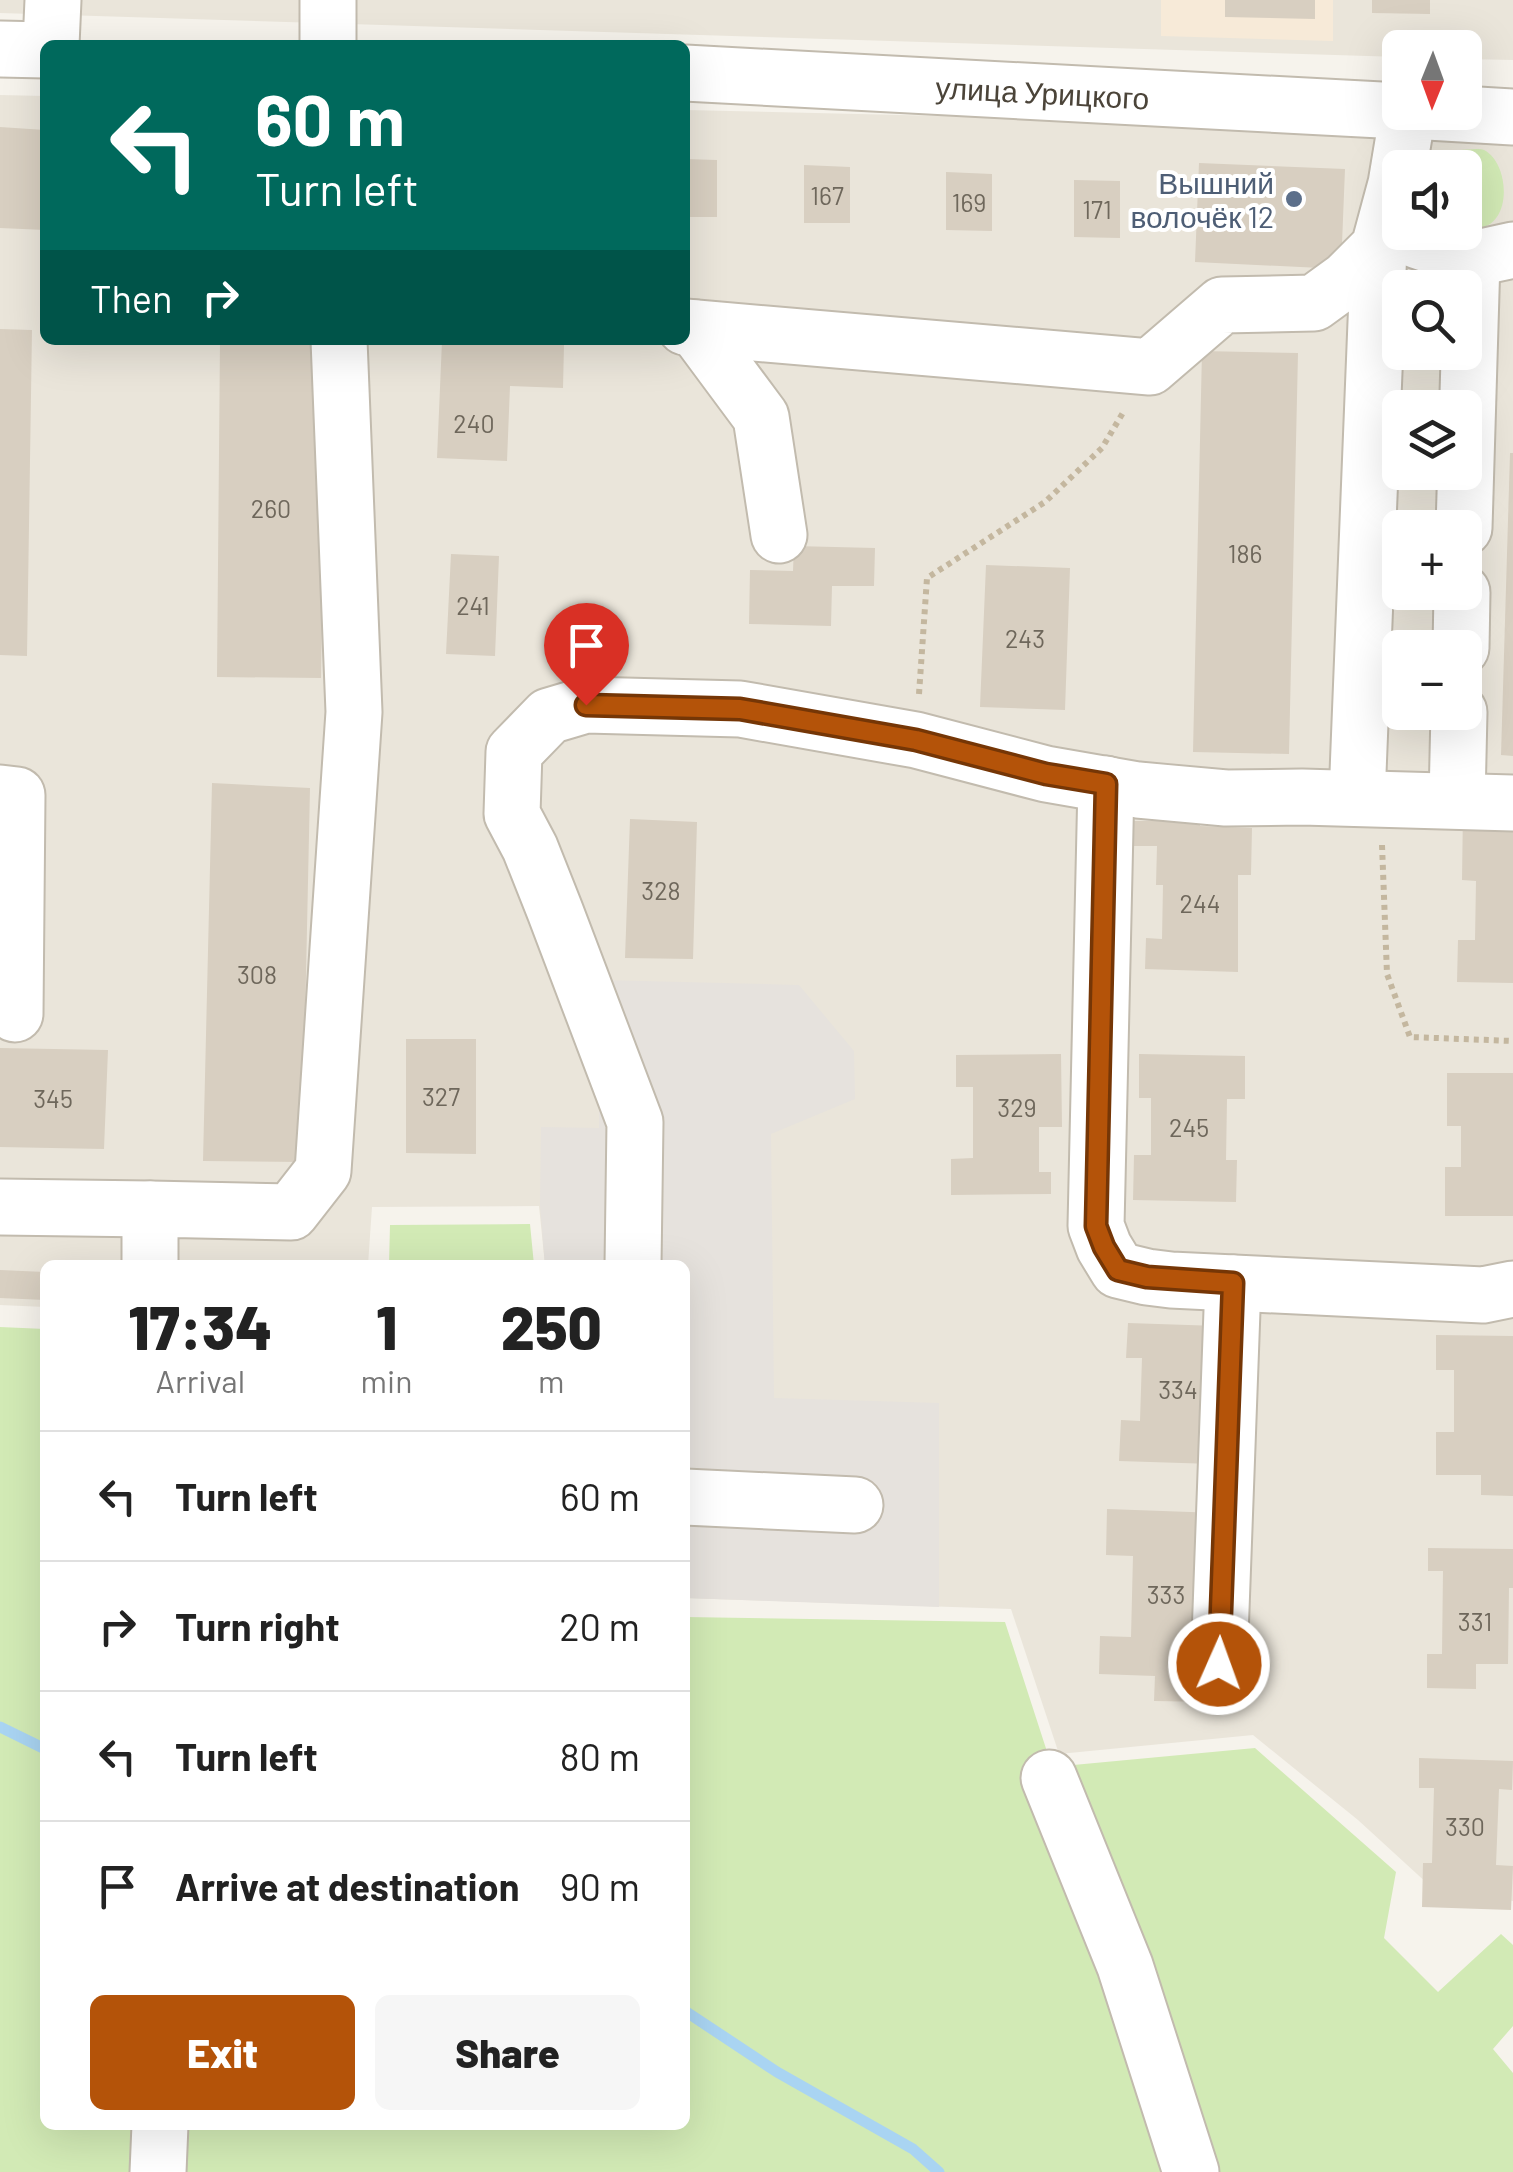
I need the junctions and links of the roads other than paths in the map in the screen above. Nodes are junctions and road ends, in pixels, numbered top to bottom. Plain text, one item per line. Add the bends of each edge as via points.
1 (53, 0) edge
2 (328, 0) edge
3 (51, 40) edge
4 (328, 40) edge
5 (0, 49) edge
6 (40, 50) edge
7 (690, 74) edge
8 (1382, 110) edge
9 (1482, 115) edge
10 (1513, 117) edge
11 (1382, 235) edge
12 (1396, 250) edge
13 (1466, 250) edge
14 (1492, 255) edge
15 (690, 327) edge
16 (339, 345) edge
17 (1466, 510) edge
18 (779, 535) dead end
19 (1458, 730) edge
20 (1106, 784) junction
21 (0, 794) edge
22 (1369, 798) junction
23 (1456, 800) junction
24 (1513, 802) edge
25 (15, 1014) dead end
26 (0, 1207) edge
27 (150, 1209) junction
28 (150, 1260) edge
29 (633, 1260) edge
30 (1233, 1283) junction
31 (1513, 1289) edge
32 (690, 1497) edge
33 (855, 1505) dead end
34 (1219, 1664) dead end
35 (1049, 1778) dead end
36 (160, 2130) edge
37 (158, 2172) edge
38 (1191, 2172) edge

1 - 3 street
2 - 4 street
5 - 6 street
7 - 8 street, улица Урицкого
9 - 10 street
11 - 15 street via 1347,279 1314,303 1222,306 1150,367
12 - 22 street
13 - 14 street
14 - 17 street
15 - 18 street via 761,417
16 - 27 street via 354,712 322,1171 291,1212
19 - 23 street
20 - 22 street via 1226,798
20 - 29 street via 740,709 586,705 549,716 514,752 512,814 556,911 634,1122
20 - 30 street via 1096,1226 1118,1270
21 - 25 street via 17,795
22 - 23 street
23 - 24 street
26 - 27 street
27 - 28 street
30 - 31 street via 1484,1295
30 - 34 street
32 - 33 street
35 - 38 street via 1125,1966
36 - 37 street

